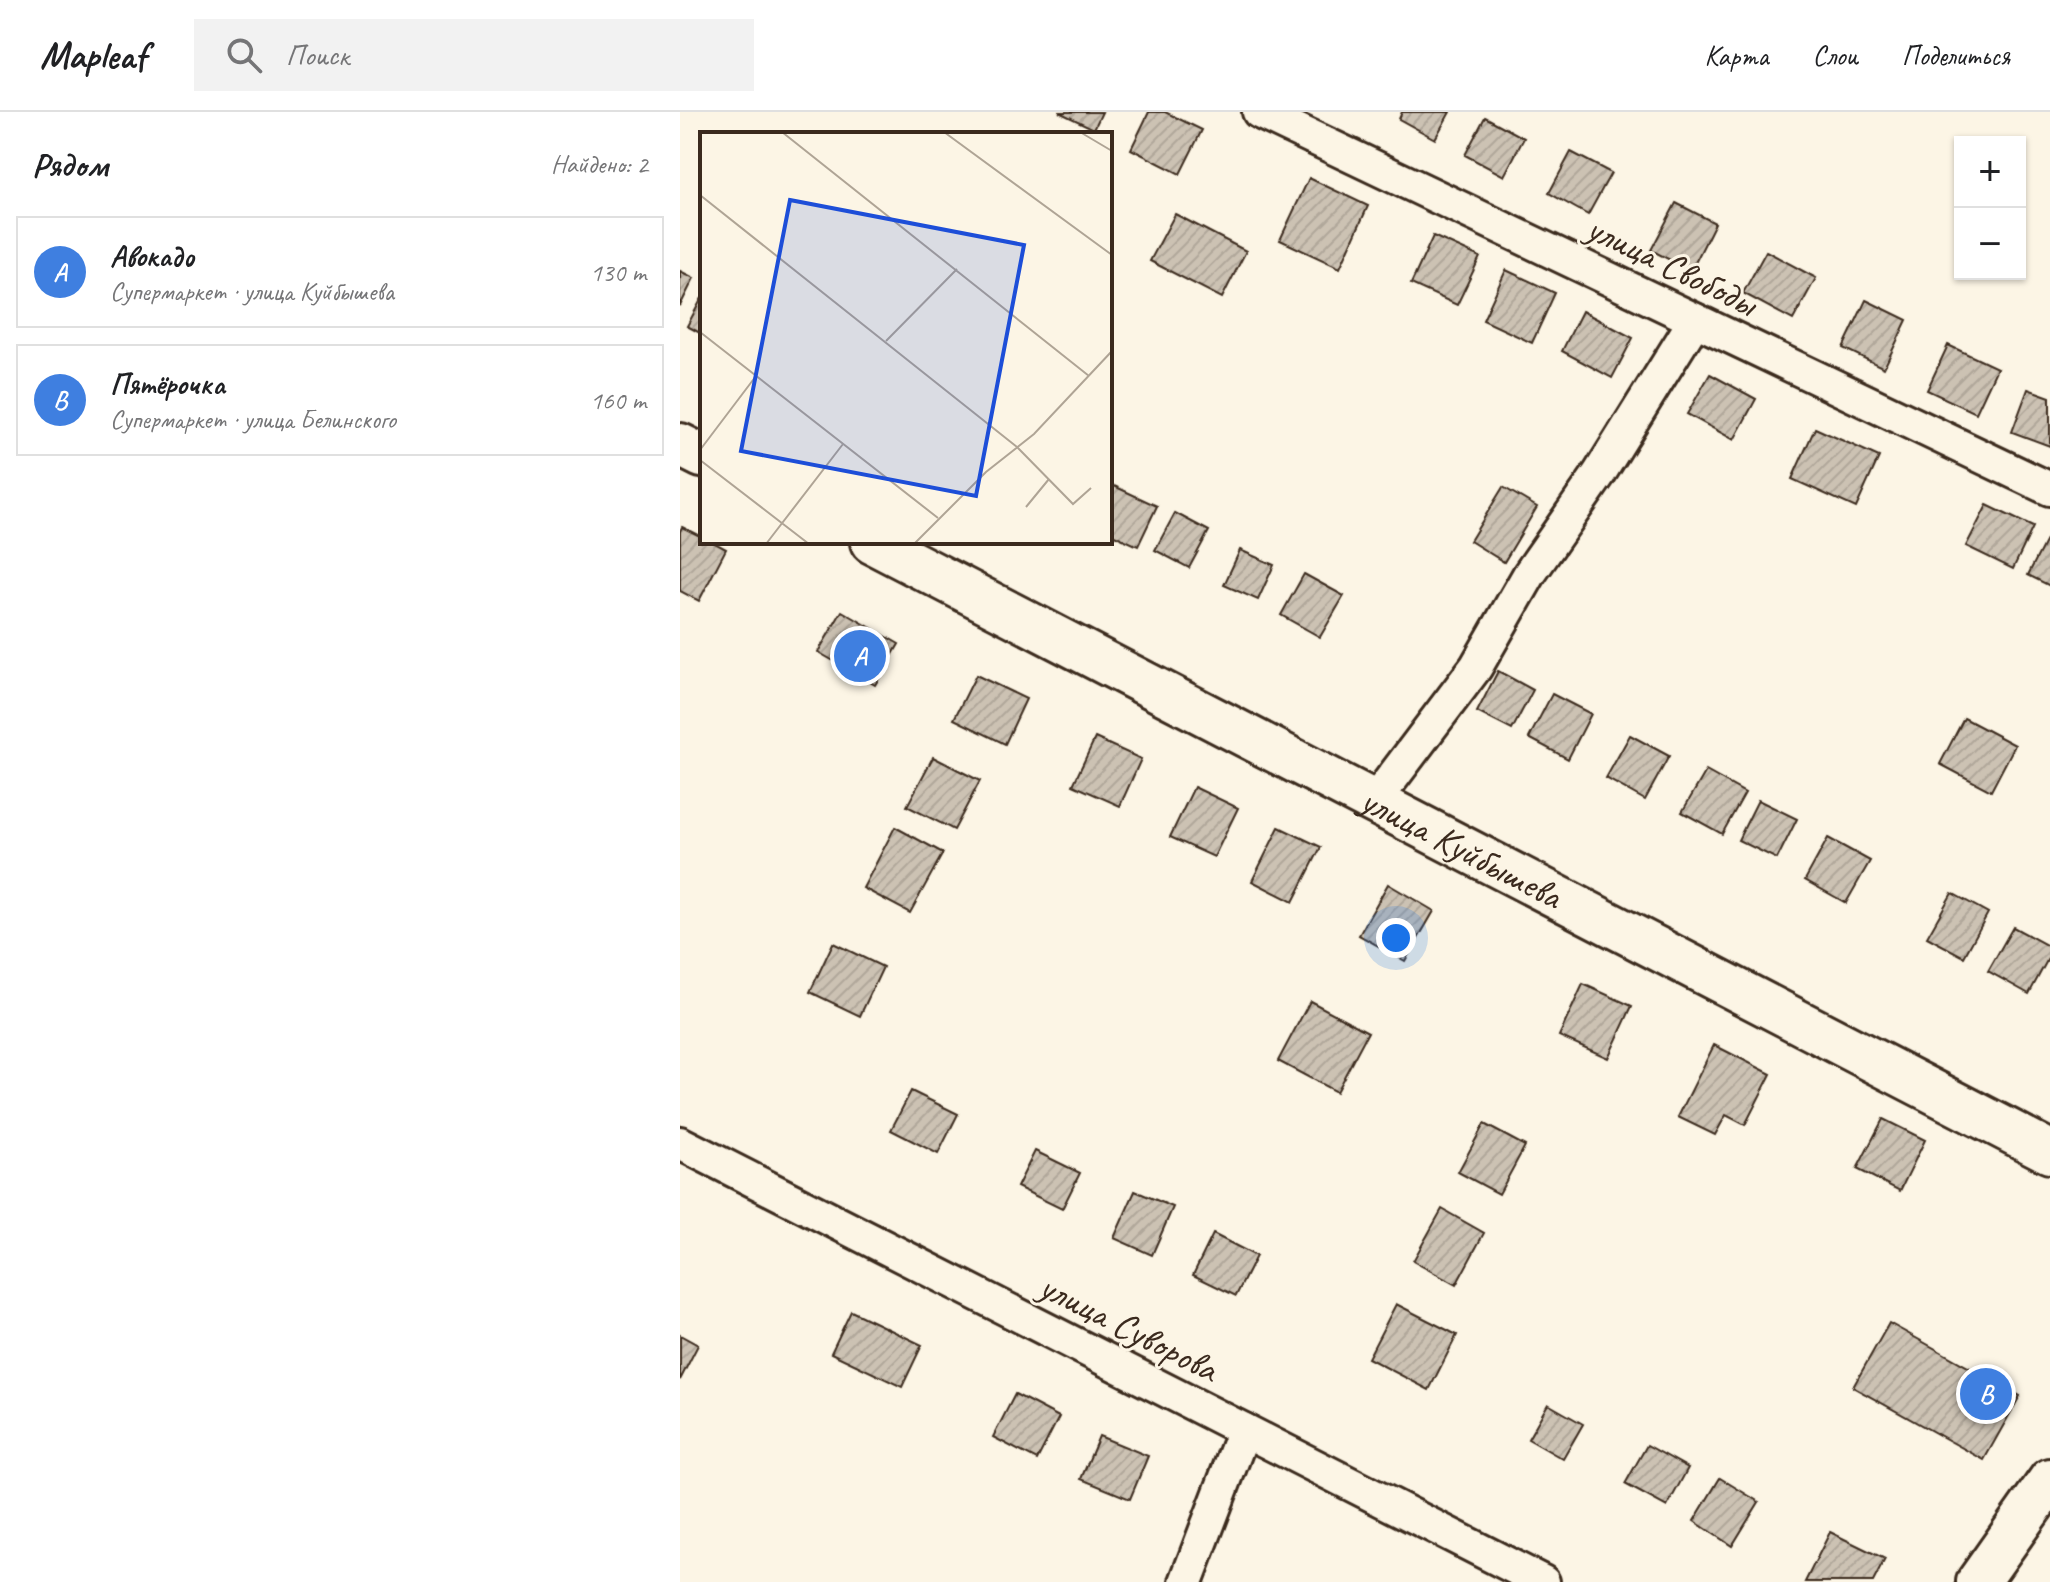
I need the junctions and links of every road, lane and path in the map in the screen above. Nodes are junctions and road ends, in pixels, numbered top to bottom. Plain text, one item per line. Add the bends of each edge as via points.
1 (1259, 112) edge
2 (1695, 320) junction
3 (680, 445) edge
4 (700, 455) edge
5 (2050, 489) edge
6 (876, 544) edge
7 (1374, 802) junction
8 (680, 1143) edge
9 (2050, 1152) edge
10 (1244, 1430) junction
11 (2050, 1480) edge
12 (1186, 1582) edge
13 (1543, 1582) edge
14 (1978, 1582) edge

1 - 2 street, улица Свободы
2 - 5 street, улица Свободы
2 - 7 street via 1530,573 1476,667
3 - 4 main road
6 - 7 main road, улица Куйбышева
7 - 9 main road, улица Куйбышева
8 - 10 street, улица Суворова
10 - 12 street
10 - 13 street, улица Суворова
11 - 14 main road

